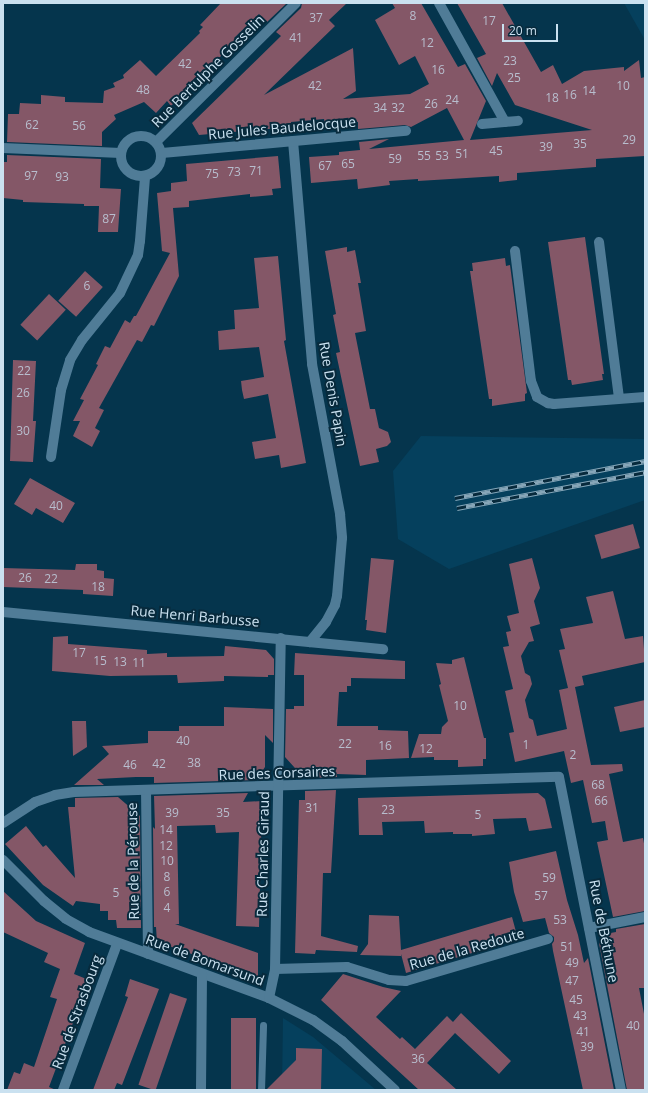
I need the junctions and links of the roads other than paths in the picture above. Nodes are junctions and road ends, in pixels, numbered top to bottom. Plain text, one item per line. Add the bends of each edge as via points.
1 (296, 3) edge
2 (439, 3) edge
3 (518, 121) dead end
4 (505, 122) junction
5 (482, 124) dead end
6 (406, 131) dead end
7 (293, 141) junction
8 (156, 142) junction
9 (3, 148) edge
10 (121, 153) junction
11 (162, 153) junction
12 (145, 177) junction
13 (599, 242) dead end
14 (515, 251) dead end
15 (645, 397) edge
16 (619, 398) junction
17 (51, 457) dead end
18 (3, 612) edge
19 (281, 638) junction
20 (310, 642) junction
21 (383, 649) dead end
22 (559, 777) joint
23 (278, 787) junction
24 (146, 790) junction
25 (3, 823) edge
26 (3, 860) edge
27 (645, 917) edge
28 (589, 928) junction
29 (548, 939) dead end
30 (118, 944) junction
31 (148, 954) junction
32 (275, 969) junction
33 (202, 974) junction
34 (269, 998) junction
35 (263, 1025) dead end
36 (63, 1090) edge
37 (201, 1090) edge
38 (260, 1090) edge
39 (395, 1090) edge
40 (621, 1090) edge

1 - 8 street, Rue Bertulphe Gosselin
2 - 4 street
3 - 4 street
4 - 5 street
6 - 7 street, Rue Jules Baudelocque
7 - 11 street, Rue Jules Baudelocque
7 - 20 street, Rue Denis Papin via 310,349 340,514 342,538 335,605 326,622
8 - 10 street via 145,136 135,137 127,142
8 - 11 street
9 - 10 street
10 - 12 street via 121,162 128,172
11 - 12 street via 158,168
12 - 17 street via 140,241 136,259 120,293 82,340 70,360 61,390
13 - 16 street
14 - 16 street via 531,381 537,397 554,404
15 - 16 street
18 - 19 street, Rue Henri Barbusse
19 - 20 street, Rue Henri Barbusse
19 - 23 street, Rue Charles Giraud
20 - 21 street, Rue Henri Barbusse
22 - 23 street, Rue des Corsaires
22 - 28 street, Rue de Béthune
23 - 24 street, Rue des Corsaires
23 - 32 street, Rue Charles Giraud
24 - 25 street, Rue des Corsaires via 74,792 51,796 35,802
24 - 31 street, Rue de la Pérouse
26 - 30 street, Rue de Bomarsund via 34,893 61,915 89,932
27 - 28 street
28 - 40 street, Rue de Béthune
29 - 32 street, Rue de la Redoute via 406,981 389,980 347,967
30 - 31 street, Rue de Bomarsund
30 - 36 street, Rue de Strasbourg
31 - 33 street, Rue de Bomarsund
32 - 34 street, Rue Charles Giraud
33 - 34 street, Rue de Bomarsund
33 - 37 street
34 - 39 street, Rue de Bomarsund via 313,1020 334,1034
35 - 38 lane

